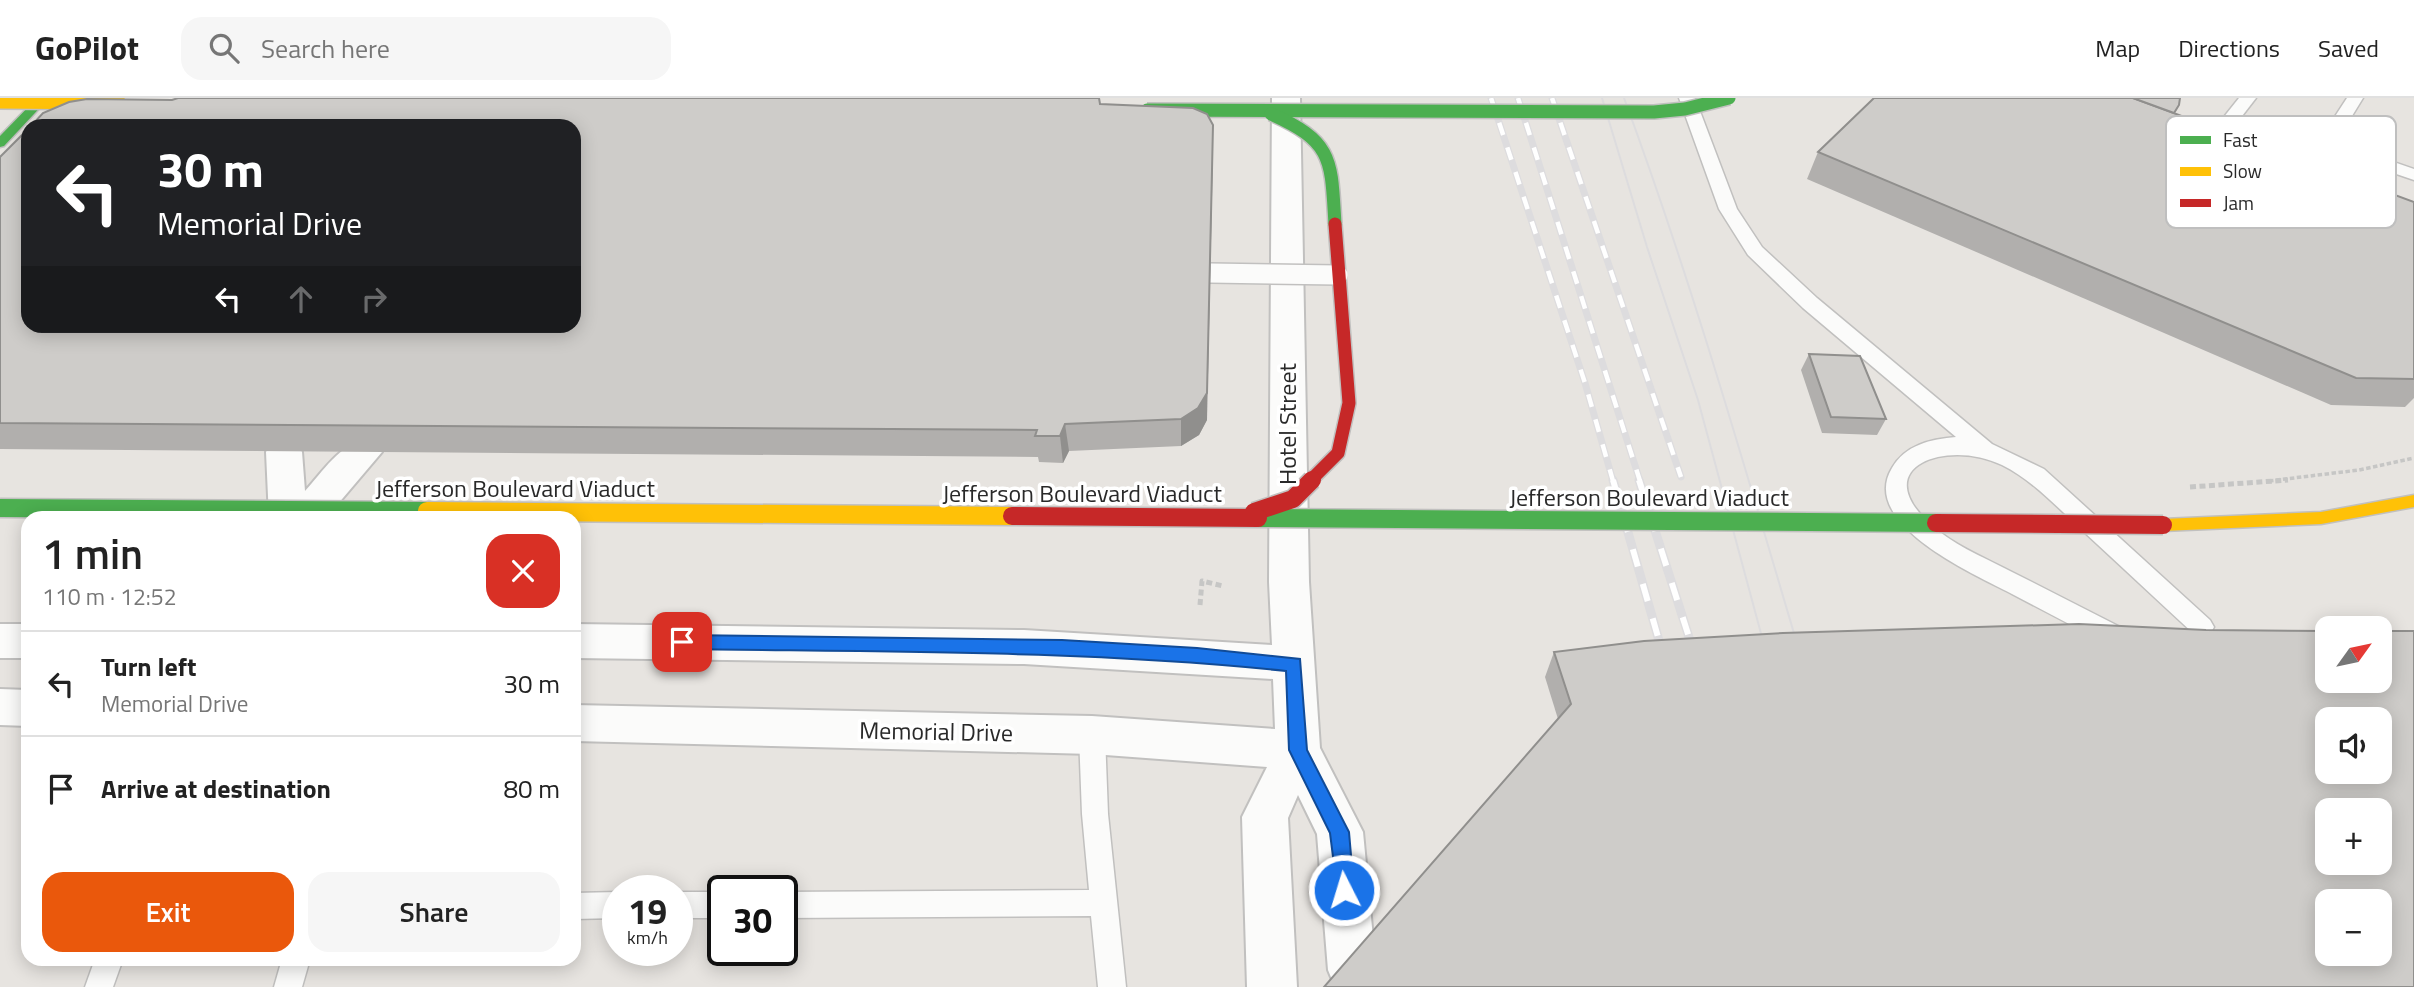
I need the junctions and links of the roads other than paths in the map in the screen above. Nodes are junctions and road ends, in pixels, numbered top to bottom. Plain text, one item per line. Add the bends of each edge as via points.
1 (43, 98) edge
2 (1687, 98) edge
3 (1729, 98) edge
4 (2248, 98) edge
5 (2355, 98) edge
6 (0, 103) edge
7 (1273, 104) edge
8 (1135, 110) edge
9 (2234, 116) edge
10 (2344, 116) edge
11 (73, 117) edge
12 (23, 119) edge
13 (21, 121) edge
14 (0, 143) edge
15 (2396, 169) edge
16 (2414, 175) edge
17 (1210, 273) edge
18 (1338, 275) junction
19 (1984, 449) junction
20 (284, 452) edge
21 (364, 452) edge
22 (2414, 501) edge
23 (0, 508) edge
24 (288, 511) edge
25 (309, 511) edge
26 (371, 511) edge
27 (581, 513) edge
28 (1236, 518) junction
29 (2202, 627) edge
30 (2115, 636) edge
31 (21, 640) edge
32 (0, 641) edge
33 (581, 641) edge
34 (1294, 664) junction
35 (0, 707) edge
36 (21, 708) edge
37 (581, 723) edge
38 (1092, 735) junction
39 (1298, 750) junction
40 (1104, 903) junction
41 (602, 905) edge
42 (798, 905) edge
43 (581, 906) edge
44 (106, 966) edge
45 (294, 966) edge
46 (1352, 970) edge
47 (99, 987) edge
48 (288, 987) edge
49 (1112, 987) edge
50 (1272, 987) edge

1 - 12 main road
2 - 19 lane via 1728,209 1755,251
3 - 7 main road, bridge via 1654,113
4 - 9 lane
5 - 10 lane
6 - 11 main road, bridge via 127,103
7 - 8 main road, bridge
7 - 18 main road, bridge via 1317,138 1330,156
7 - 34 street, Hotel Street
13 - 14 main road
15 - 16 lane
17 - 18 lane, bridge
18 - 28 main road, bridge via 1349,403 1338,453 1293,499
19 - 29 lane via 2036,475
19 - 30 lane via 1931,447 1912,456 1900,470 1897,489 1904,509 1919,529 1943,547
20 - 24 street
21 - 25 street
22 - 28 main road, Jefferson Boulevard Viaduct, bridge via 2275,522 2163,525
23 - 26 main road, Jefferson Boulevard Viaduct, bridge
27 - 28 main road, Jefferson Boulevard Viaduct, bridge
31 - 32 street
33 - 34 street via 1062,647
34 - 39 street, Hotel Street
35 - 36 street
37 - 38 street, Memorial Drive
38 - 39 street, Memorial Drive
38 - 40 lane
39 - 46 street, Hotel Street via 1340,832
39 - 50 street, Hotel Street via 1265,817
40 - 42 lane
40 - 49 lane
41 - 43 lane
44 - 47 lane
45 - 48 lane

